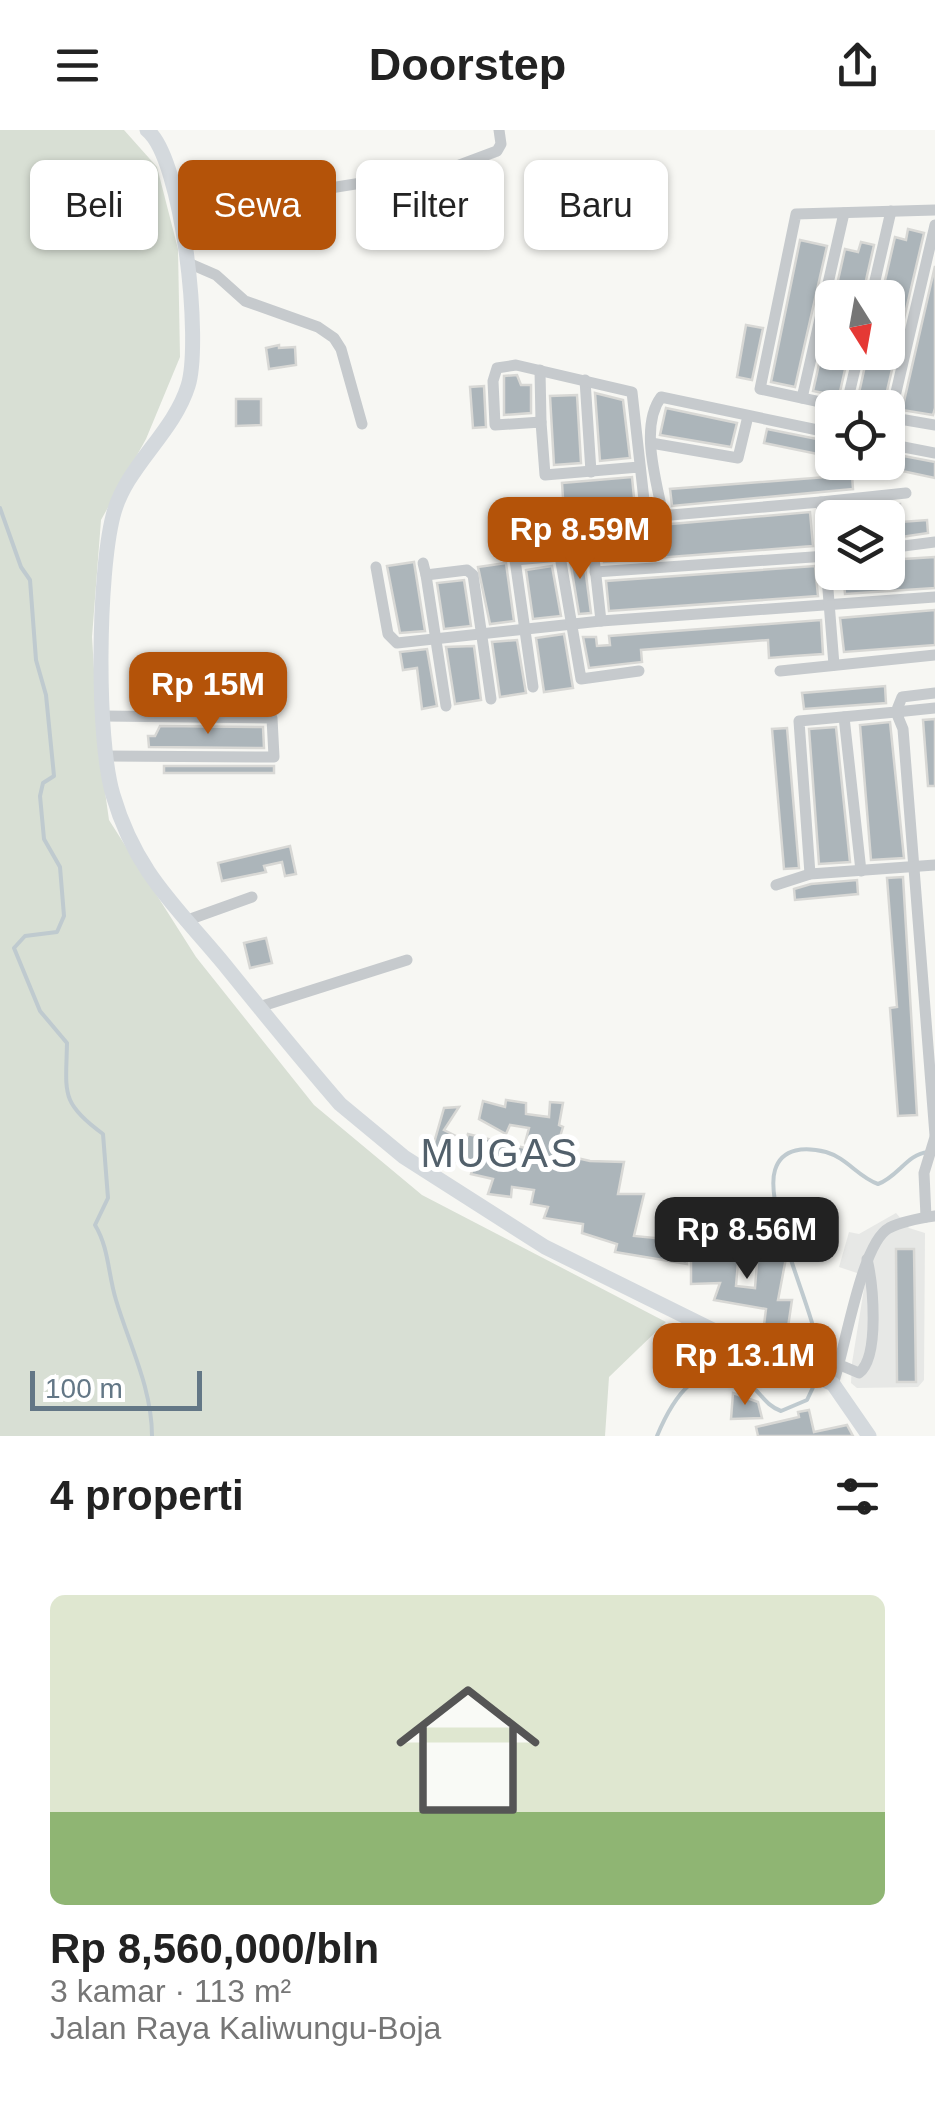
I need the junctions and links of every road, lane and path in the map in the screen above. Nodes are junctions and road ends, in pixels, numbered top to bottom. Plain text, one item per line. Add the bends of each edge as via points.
1 (500, 130) edge
2 (155, 132) edge
3 (336, 187) edge
4 (178, 202) edge
5 (935, 210) edge
6 (891, 211) junction
7 (844, 212) junction
8 (935, 225) edge
9 (185, 250) edge
10 (186, 262) junction
11 (876, 280) edge
12 (540, 370) junction
13 (585, 380) junction
14 (896, 390) edge
15 (802, 398) junction
16 (815, 401) edge
17 (748, 416) junction
18 (905, 419) edge
19 (540, 422) junction
20 (934, 422) edge
21 (362, 424) dead end
22 (815, 429) edge
23 (651, 443) junction
24 (905, 447) edge
25 (935, 453) edge
26 (639, 467) junction
27 (590, 472) junction
28 (906, 493) dead end
29 (840, 500) edge
30 (815, 503) edge
31 (663, 516) junction
32 (646, 518) junction
33 (935, 542) edge
34 (905, 546) edge
35 (815, 556) edge
36 (376, 567) dead end
37 (595, 572) junction
38 (829, 590) edge
39 (935, 597) edge
40 (829, 607) junction
41 (601, 621) junction
42 (572, 624) junction
43 (524, 629) junction
44 (481, 634) junction
45 (437, 640) junction
46 (935, 654) edge
47 (834, 665) junction
48 (639, 671) dead end
49 (780, 671) dead end
50 (533, 687) dead end
51 (935, 693) edge
52 (490, 699) dead end
53 (446, 706) dead end
54 (935, 708) edge
55 (896, 712) junction
56 (104, 716) junction
57 (844, 717) junction
58 (106, 756) junction
59 (935, 864) edge
60 (916, 866) junction
61 (860, 872) junction
62 (810, 874) junction
63 (776, 885) dead end
64 (252, 897) dead end
65 (185, 921) junction
66 (407, 960) dead end
67 (259, 1006) junction
68 (935, 1136) edge
69 (931, 1217) edge
70 (867, 1258) junction
71 (840, 1366) junction
72 (828, 1382) junction
73 (869, 1436) edge

1 - 3 street via 497,151 449,168
2 - 4 main road
5 - 6 street
6 - 7 street
6 - 11 street
7 - 15 street
7 - 15 street via 796,214 760,389
8 - 14 street
9 - 10 main road
10 - 21 street via 216,275 245,302 334,338
10 - 56 main road via 188,387 120,496 110,532
12 - 13 street
12 - 19 street
12 - 19 street via 497,368 493,381 496,425
13 - 26 street via 632,392
13 - 27 street
15 - 16 street
17 - 22 street
17 - 23 street via 738,458
17 - 23 street via 661,397
18 - 20 street
19 - 27 street via 545,475
23 - 31 street
24 - 25 street
26 - 27 street
26 - 32 street
28 - 29 street
30 - 31 street
31 - 32 street
32 - 37 street via 590,522
33 - 34 street
35 - 37 street
36 - 45 street via 391,640
37 - 41 street
38 - 40 street
39 - 40 street
40 - 41 street
40 - 47 street
41 - 42 street
42 - 43 street
42 - 43 street via 560,556 516,560
42 - 48 street via 581,679
43 - 44 street
43 - 50 street
44 - 45 street
44 - 45 street via 473,575 424,569
44 - 52 street
45 - 53 street
46 - 47 street
47 - 49 street
51 - 55 street via 902,698
54 - 55 street
55 - 57 street
55 - 60 street via 904,728
56 - 58 main road
56 - 58 street via 272,718 274,757
57 - 61 street
57 - 62 street via 797,726
58 - 65 main road via 112,794 134,847
59 - 60 street
60 - 61 street
60 - 68 street
61 - 62 street
62 - 63 street
64 - 65 street
65 - 67 main road
66 - 67 street
67 - 72 main road via 340,1104 404,1157 545,1247
68 - 69 street via 924,1173
69 - 70 street via 888,1228
70 - 71 street
70 - 71 street via 871,1354 859,1373
71 - 72 street
72 - 73 main road

